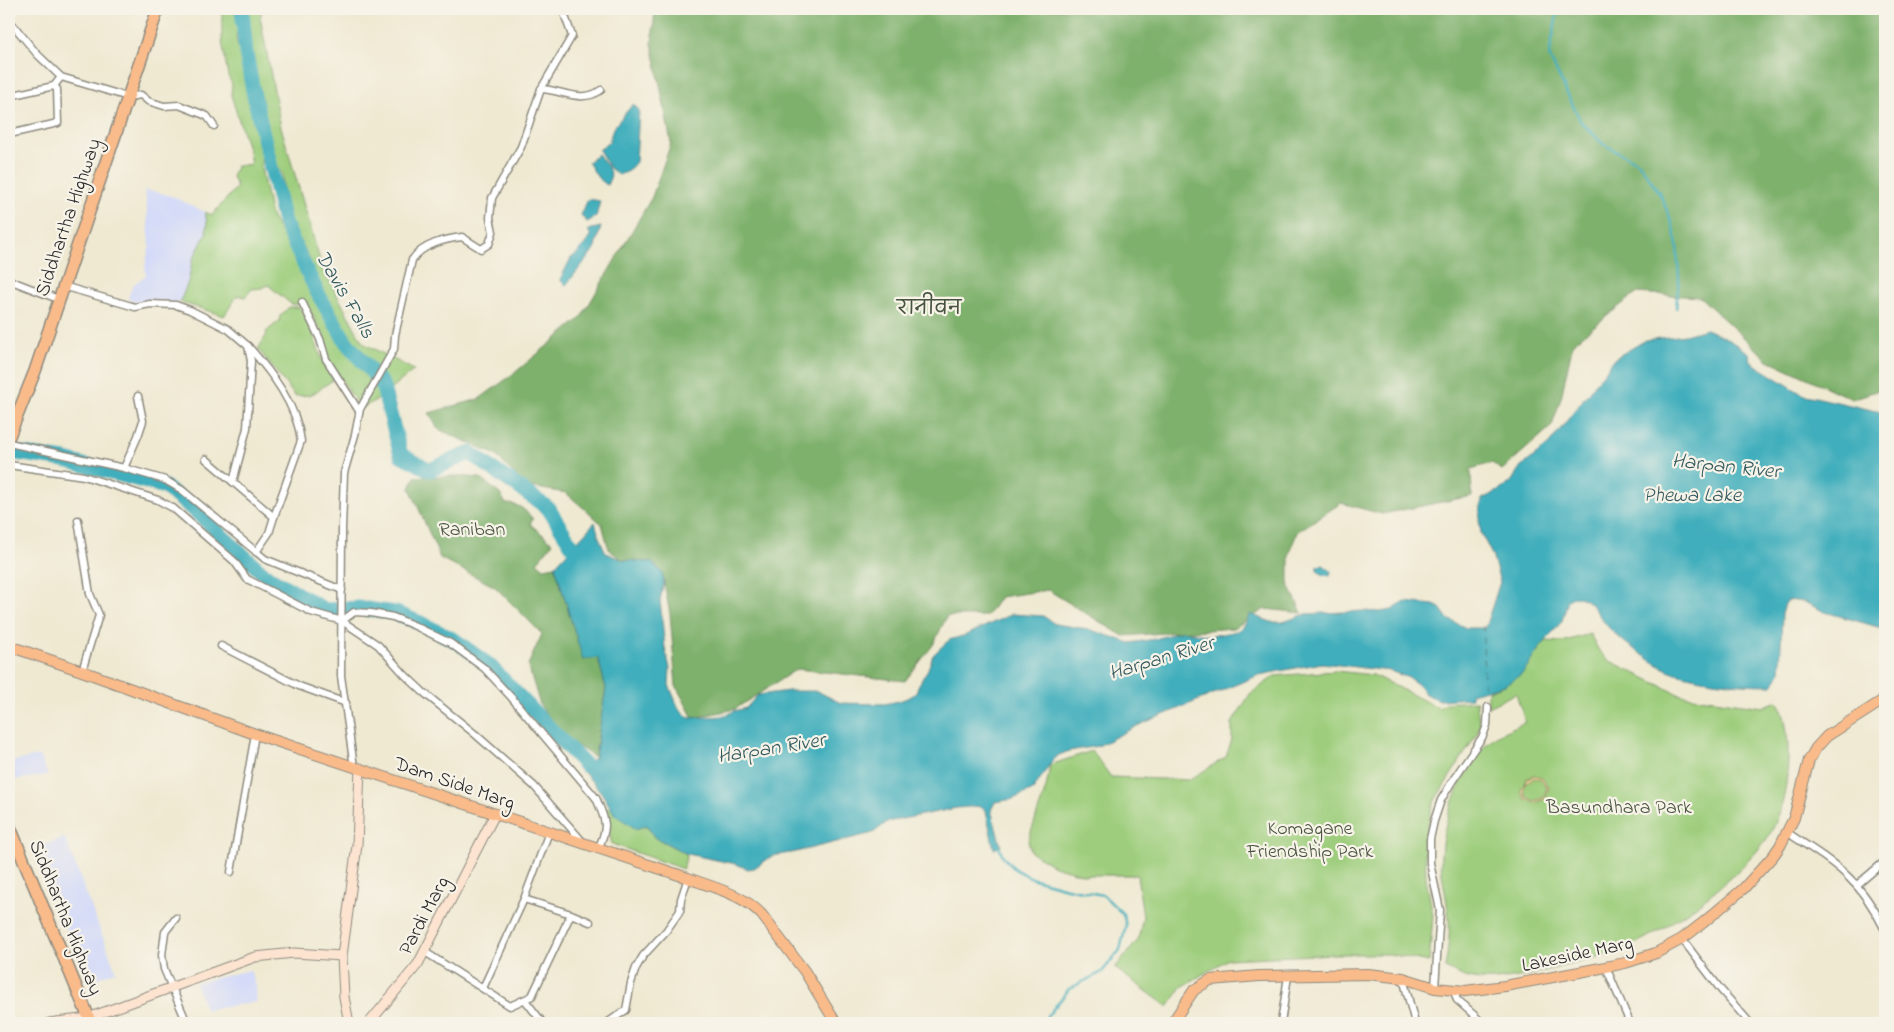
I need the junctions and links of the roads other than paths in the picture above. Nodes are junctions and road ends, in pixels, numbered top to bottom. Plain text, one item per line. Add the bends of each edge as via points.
1 (158, 9) edge
2 (566, 9) edge
3 (9, 20) edge
4 (61, 76) junction
5 (54, 86) junction
6 (541, 90) junction
7 (601, 90) dead end
8 (9, 96) edge
9 (128, 96) junction
10 (214, 126) dead end
11 (14, 133) dead end
12 (9, 280) edge
13 (63, 286) junction
14 (58, 298) junction
15 (302, 302) dead end
16 (248, 346) junction
17 (138, 396) dead end
18 (360, 410) junction
19 (9, 436) edge
20 (9, 443) edge
21 (206, 459) dead end
22 (9, 465) edge
23 (124, 468) junction
24 (233, 482) junction
25 (274, 517) junction
26 (78, 520) dead end
27 (256, 552) junction
28 (342, 590) junction
29 (342, 618) junction
30 (9, 646) edge
31 (220, 646) dead end
32 (82, 671) junction
33 (1885, 699) edge
34 (346, 703) junction
35 (1488, 706) dead end
36 (255, 734) junction
37 (357, 768) junction
38 (495, 814) junction
39 (9, 825) edge
40 (549, 832) junction
41 (1788, 833) junction
42 (585, 844) junction
43 (598, 849) junction
44 (1885, 861) edge
45 (231, 872) dead end
46 (688, 878) junction
47 (1856, 885) junction
48 (524, 899) junction
49 (571, 914) junction
50 (1883, 917) edge
51 (176, 918) dead end
52 (590, 922) dead end
53 (1885, 930) edge
54 (1682, 939) junction
55 (425, 952) junction
56 (342, 956) junction
57 (1606, 967) junction
58 (1288, 976) junction
59 (1403, 978) junction
60 (171, 988) junction
61 (483, 988) junction
62 (1435, 988) junction
63 (1454, 991) junction
64 (525, 1000) junction
65 (90, 1021) edge
66 (49, 1023) edge
67 (187, 1023) edge
68 (349, 1023) edge
69 (369, 1023) edge
70 (543, 1023) edge
71 (607, 1023) edge
72 (836, 1023) edge
73 (1172, 1023) edge
74 (1281, 1023) edge
75 (1414, 1023) edge
76 (1483, 1023) edge
77 (1630, 1023) edge
78 (1750, 1023) edge

1 - 9 highway, Siddhartha Highway
2 - 6 street via 572,36
3 - 4 street via 37,54
4 - 5 street
4 - 9 street
5 - 8 street
5 - 11 street via 57,89 58,122
6 - 7 street via 580,97 593,96
6 - 18 street via 521,147 492,198 490,218 493,232 489,244 481,249 462,237 416,252 394,349
9 - 10 street via 141,96 164,106 179,105 207,116
9 - 13 highway, Siddhartha Highway
12 - 14 street
13 - 14 highway, Siddhartha Highway
13 - 16 street via 135,307 150,304 190,310 228,329
14 - 19 highway, Siddhartha Highway via 35,371
15 - 18 street via 326,359
16 - 24 street via 247,428
16 - 25 street via 275,380 300,431 301,441
17 - 23 street via 143,421
18 - 28 street via 344,473
20 - 23 street
21 - 24 street
22 - 29 street via 84,476 158,500 212,540 247,579 311,612
23 - 27 street via 165,480 182,490
24 - 25 street
25 - 27 street via 270,532
26 - 32 street via 90,594 99,615
27 - 28 street via 265,559
28 - 29 street
29 - 34 street via 341,676
29 - 42 street via 378,645 423,692 534,786
29 - 43 street via 354,612 393,617 450,643 484,668 596,798 604,816 606,833
30 - 32 main road, Dam Side Marg
31 - 34 street via 299,686
32 - 36 main road, Dam Side Marg
33 - 41 main road, Lakeside Marg via 1827,736 1816,748 1809,760
34 - 37 street
35 - 62 street via 1483,736 1441,800 1430,839 1430,863 1440,910
36 - 37 main road, Dam Side Marg
36 - 45 street
37 - 38 main road, Dam Side Marg
37 - 56 main road via 357,845
38 - 40 main road, Dam Side Marg
38 - 55 main road, Pardi Marg
39 - 65 highway, Siddhartha Highway
40 - 42 main road, Dam Side Marg
40 - 48 street
41 - 47 street via 1840,868
41 - 54 main road, Lakeside Marg via 1743,888
42 - 43 main road, Dam Side Marg
43 - 46 main road, Dam Side Marg
44 - 47 street
46 - 71 street via 680,911 636,968 626,1010
46 - 72 main road, Dam Side Marg via 735,896 756,908 805,972
47 - 50 street
48 - 49 street
48 - 61 street
49 - 52 street
49 - 64 street via 532,996
50 - 53 street
51 - 60 street via 165,932 162,955
54 - 57 main road, Lakeside Marg via 1656,953
54 - 78 street
55 - 61 street
55 - 69 main road, Pardi Marg via 411,974
56 - 60 main road via 294,952 256,957
56 - 68 main road
57 - 63 main road, Lakeside Marg via 1505,986
57 - 77 street
58 - 59 main road, Lakeside Marg via 1344,973
58 - 73 main road, Lakeside Marg via 1210,980 1194,990
58 - 74 street
59 - 62 main road, Lakeside Marg
59 - 75 street
60 - 65 main road
60 - 67 street
61 - 64 street via 510,1006
62 - 63 main road, Lakeside Marg
63 - 76 street via 1457,1000
64 - 70 street
65 - 66 main road

